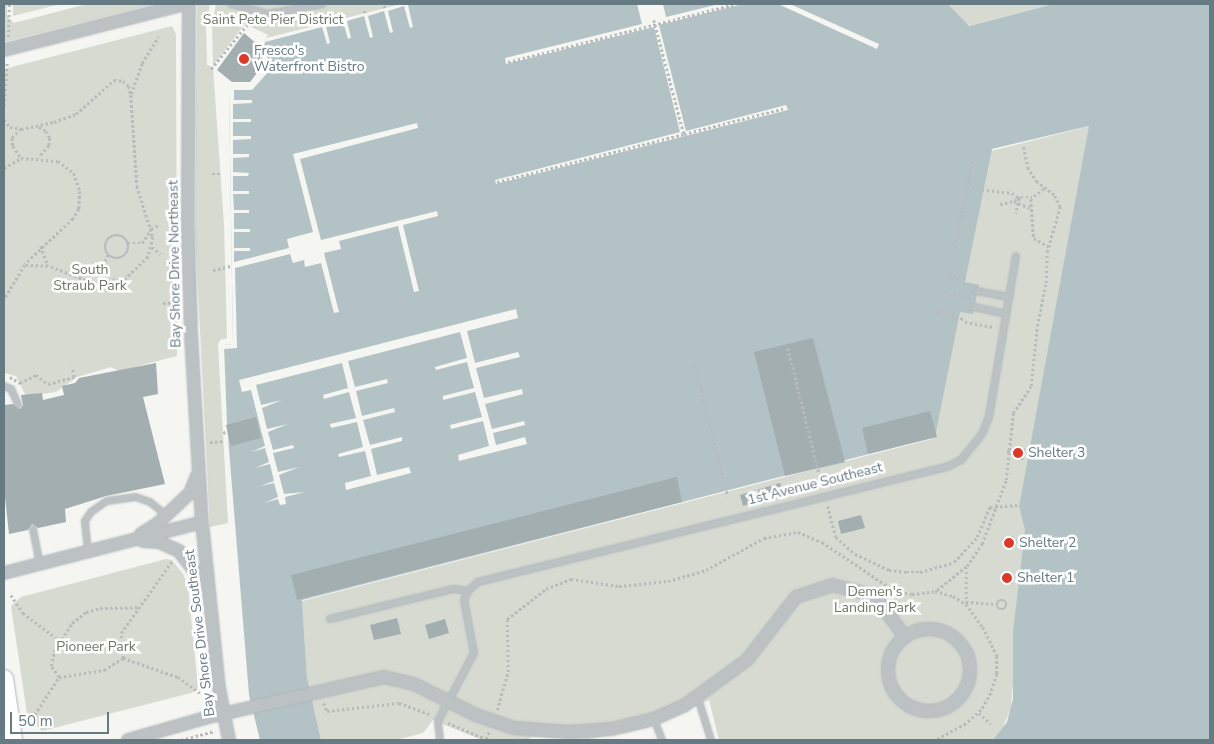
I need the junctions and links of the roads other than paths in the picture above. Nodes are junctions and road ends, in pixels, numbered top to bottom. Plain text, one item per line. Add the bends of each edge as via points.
1 (185, 4) edge
2 (189, 4) edge
3 (230, 4) edge
4 (322, 4) edge
5 (6, 49) edge
6 (1016, 256) dead end
7 (977, 291) dead end
8 (1009, 297) junction
9 (974, 307) dead end
10 (1006, 314) junction
11 (4, 386) edge
12 (18, 404) dead end
13 (199, 473) junction
14 (166, 516) junction
15 (202, 522) junction
16 (33, 529) dead end
17 (130, 540) junction
18 (88, 551) junction
19 (40, 564) junction
20 (4, 574) edge
21 (209, 591) junction
22 (468, 591) junction
23 (330, 619) dead end
24 (905, 637) junction
25 (4, 680) edge
26 (698, 695) junction
27 (448, 701) junction
28 (224, 714) junction
29 (654, 719) junction
30 (14, 740) edge
31 (128, 740) edge
32 (229, 740) edge
33 (440, 740) edge
34 (662, 740) edge
35 (711, 740) edge

1 - 5 street
2 - 13 street, Bay Shore Drive Northeast via 188,231
3 - 4 lane via 268,14 282,14
6 - 8 lane, 1st Avenue Southeast
7 - 8 lane
8 - 10 lane, 1st Avenue Southeast
9 - 10 lane
10 - 22 lane, 1st Avenue Southeast via 988,417 982,434 961,460 947,467 478,582
11 - 12 lane via 11,389
13 - 14 street via 190,493
13 - 15 street, Bay Shore Drive Northeast
14 - 17 street
14 - 18 lane via 150,502 136,497 107,501 91,512 85,521
15 - 17 street
15 - 21 street, Bay Shore Drive Southeast
16 - 19 lane
17 - 18 street
17 - 21 street via 159,542 179,550 199,573
18 - 19 street
19 - 20 street
21 - 28 street, Bay Shore Drive Southeast
22 - 23 lane via 452,588
22 - 27 lane via 464,600 465,612 474,653
24 - 24 street via 889,660 892,688 904,703 922,711 949,706 963,693 970,675 964,648 941,631 922,630
24 - 26 street via 881,604 867,594 832,585 814,589 796,597 747,660
25 - 30 street
26 - 29 street
26 - 35 lane
27 - 28 street via 414,684 384,677
27 - 29 street via 514,728 569,732 612,728
27 - 33 lane via 438,721
28 - 31 street
28 - 32 street, Bay Shore Drive Southeast
29 - 34 lane

